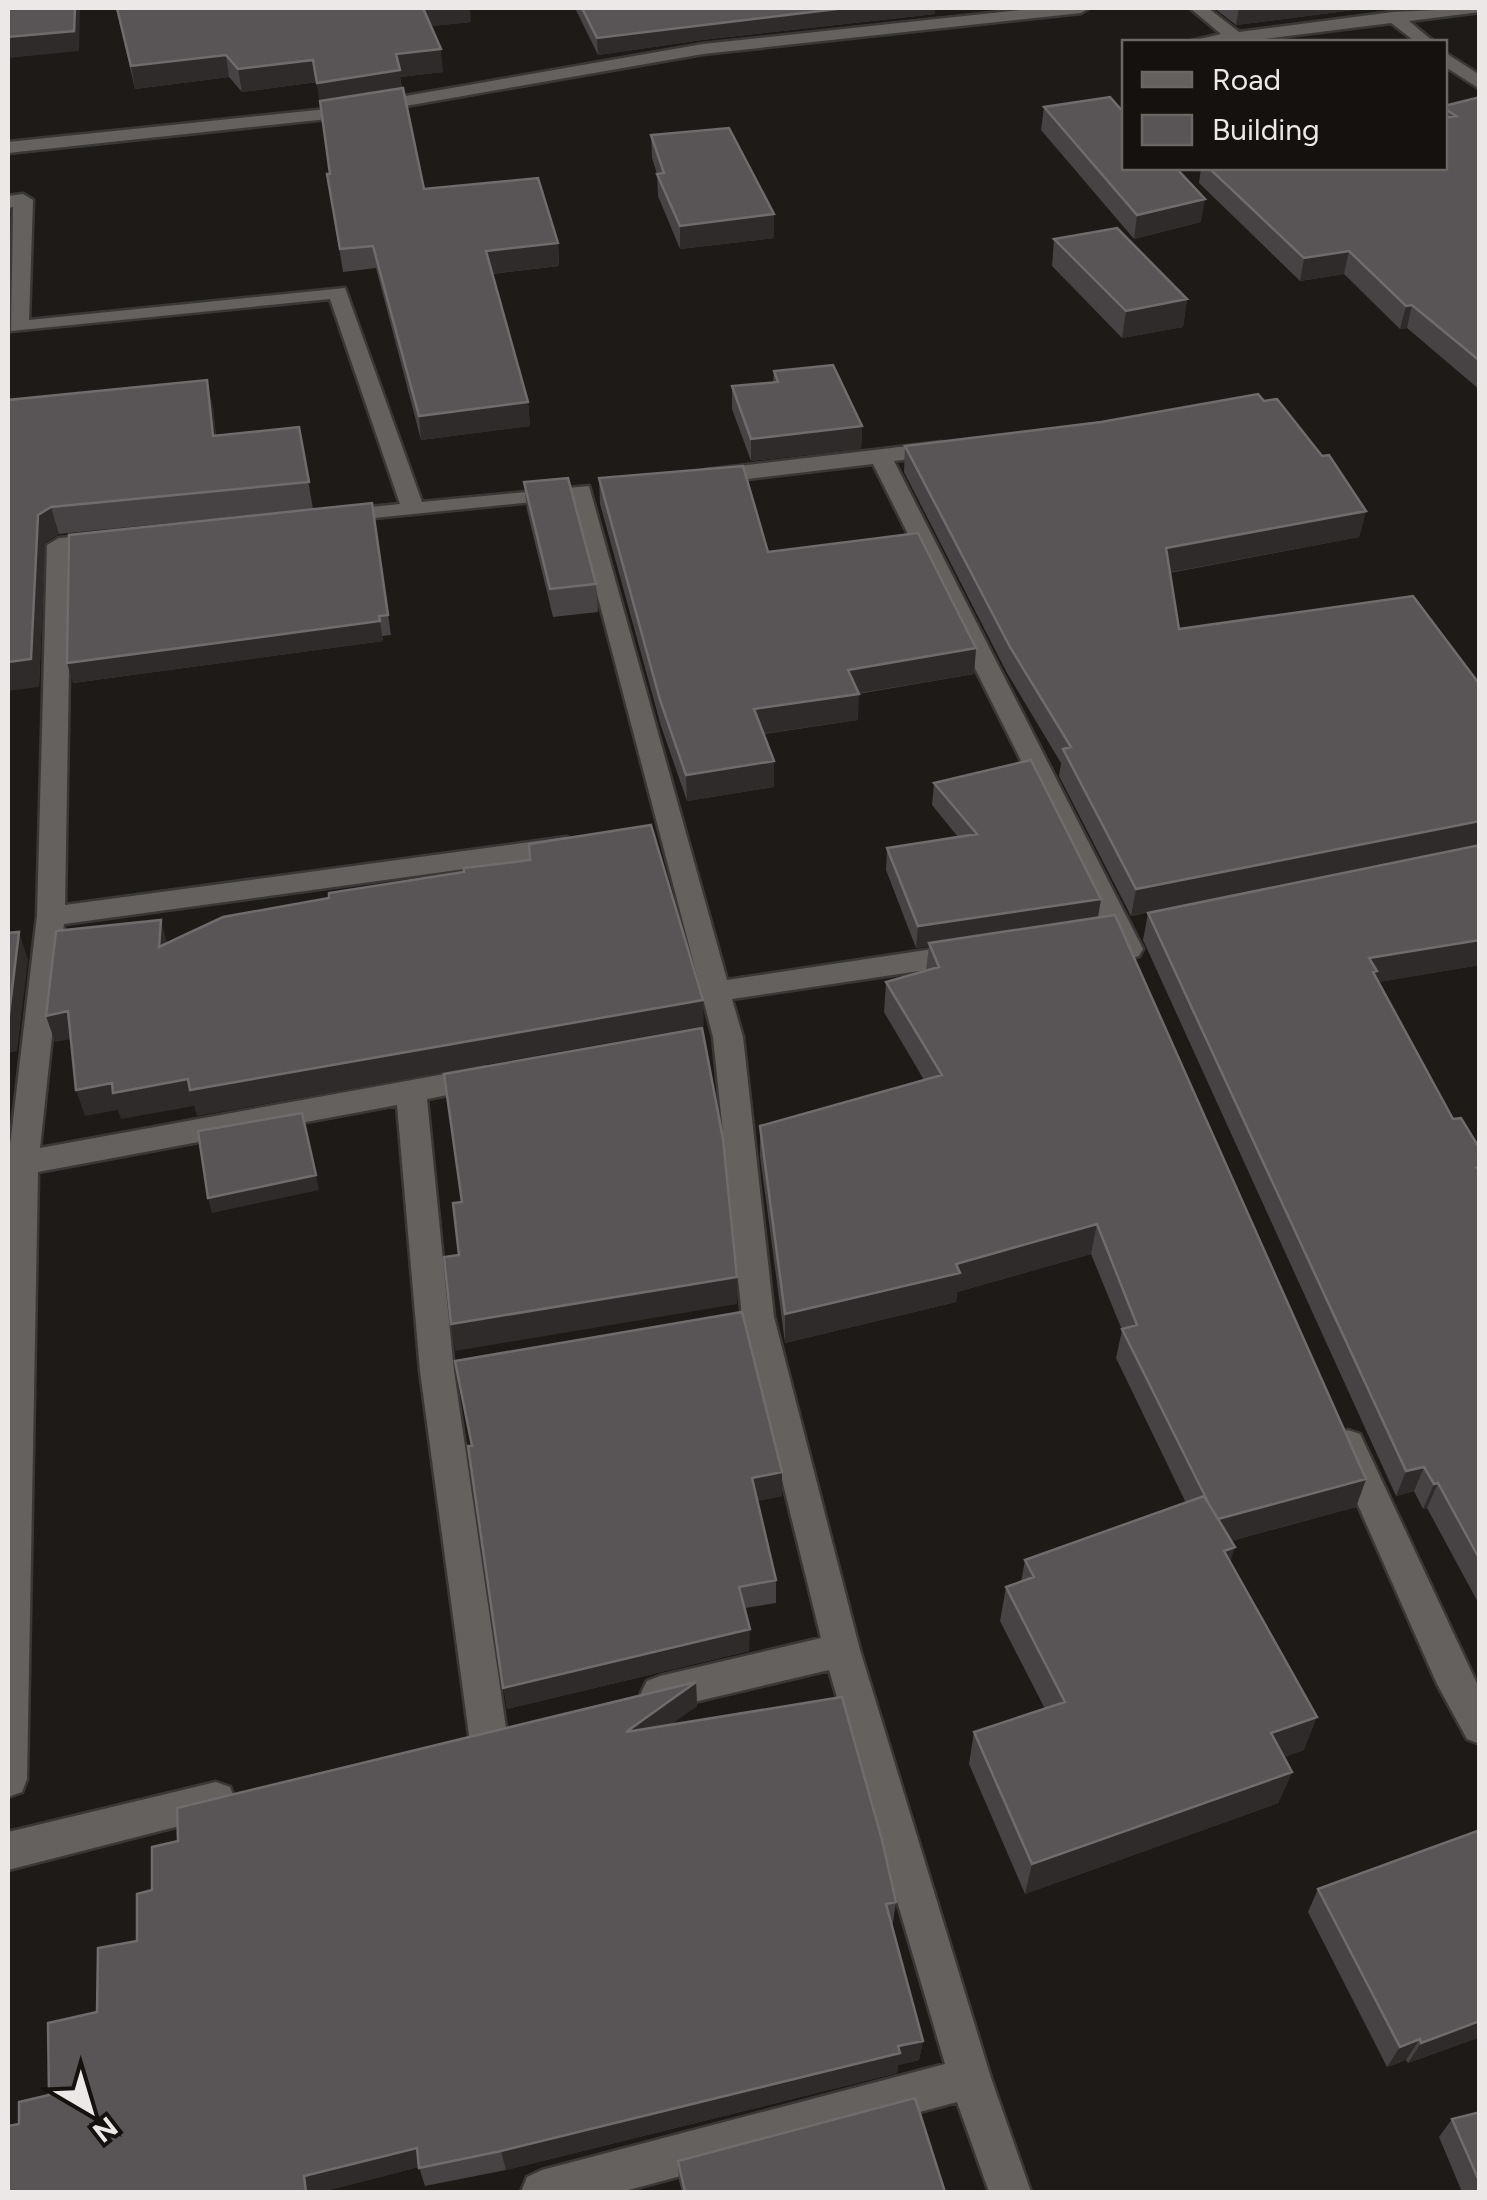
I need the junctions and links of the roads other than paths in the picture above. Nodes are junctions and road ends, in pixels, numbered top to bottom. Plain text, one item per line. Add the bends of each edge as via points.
1 (1081, 8) edge
2 (1198, 8) edge
3 (1476, 8) edge
4 (1392, 17) junction
5 (1237, 38) junction
6 (1216, 40) edge
7 (1423, 40) edge
8 (1447, 59) edge
9 (1480, 84) edge
10 (8, 148) edge
11 (8, 202) edge
12 (956, 447) edge
13 (880, 456) junction
14 (675, 480) edge
15 (414, 510) junction
16 (296, 522) edge
17 (138, 538) edge
18 (596, 842) edge
19 (51, 916) junction
20 (1130, 929) junction
21 (1082, 936) edge
22 (985, 951) edge
23 (1145, 985) edge
24 (714, 992) junction
25 (728, 1038) junction
26 (691, 1044) edge
27 (504, 1075) edge
28 (411, 1090) junction
29 (23, 1163) junction
30 (758, 1318) junction
31 (720, 1324) edge
32 (475, 1365) edge
33 (437, 1371) junction
34 (1337, 1419) edge
35 (842, 1650) junction
36 (618, 1704) edge
37 (525, 1726) edge
38 (1480, 1727) edge
39 (488, 1734) junction
40 (450, 1744) edge
41 (8, 1779) edge
42 (257, 1790) edge
43 (8, 1851) edge
44 (970, 2078) junction
45 (597, 2186) edge
46 (542, 2192) edge
47 (1010, 2192) edge

1 - 10 street via 703,49 337,113
2 - 5 street
3 - 4 street
4 - 5 street
4 - 7 street
5 - 6 street
8 - 9 street
11 - 15 street via 23,200 18,326 338,292
12 - 13 street
13 - 14 street
13 - 20 street
15 - 16 street
15 - 24 street via 591,490 664,832
17 - 19 street via 60,546
18 - 19 street
19 - 29 street
20 - 21 street
20 - 23 street
22 - 24 street
24 - 25 street
25 - 26 street
25 - 30 street
27 - 28 street
28 - 29 street
28 - 33 street
29 - 41 street
30 - 31 street
30 - 35 street
32 - 33 street
33 - 39 street
34 - 38 street
35 - 36 street
35 - 44 street
37 - 39 street
39 - 40 street
42 - 43 street
44 - 45 street
44 - 47 street
45 - 46 street

